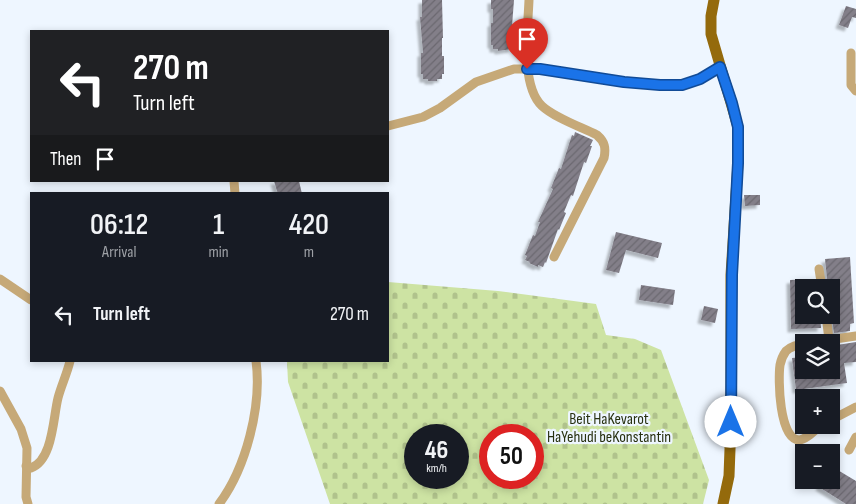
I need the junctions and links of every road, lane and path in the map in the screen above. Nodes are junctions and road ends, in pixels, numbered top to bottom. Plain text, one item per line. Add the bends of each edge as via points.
1 (530, 0) edge
2 (714, 0) edge
3 (851, 53) dead end
4 (720, 67) junction
5 (527, 69) junction
6 (856, 91) edge
7 (389, 126) edge
8 (554, 257) dead end
9 (819, 269) dead end
10 (0, 279) edge
11 (821, 279) edge
12 (30, 299) edge
13 (856, 336) edge
14 (840, 338) edge
15 (795, 346) edge
16 (70, 362) edge
17 (256, 362) edge
18 (0, 391) edge
19 (856, 407) edge
20 (840, 415) edge
21 (809, 434) edge
22 (856, 437) edge
23 (849, 450) dead end
24 (26, 466) junction
25 (28, 504) edge
26 (219, 504) edge
27 (723, 504) edge

1 - 5 street
2 - 4 main road via 711,34
3 - 6 street via 851,85
4 - 5 street via 682,85 624,82
4 - 27 main road via 738,127 731,422
5 - 7 street via 514,69 476,82 423,117
5 - 8 street via 541,105 597,135 603,140 605,149 604,158
9 - 11 street
10 - 12 street
13 - 14 street
15 - 21 street via 788,349 780,367 782,412 786,429 796,439
16 - 24 street via 47,449 35,466
17 - 26 street via 256,406 248,441 230,489
18 - 24 street via 21,429 27,448
19 - 20 street
22 - 23 street
24 - 25 street

